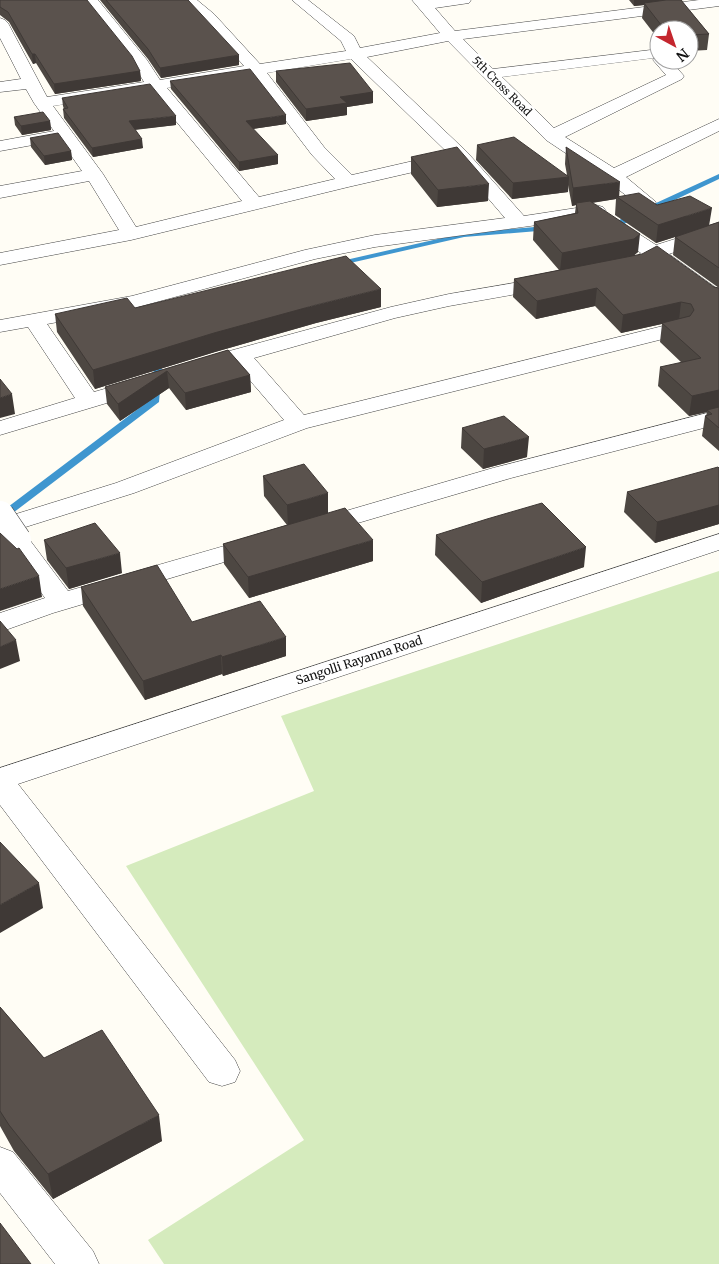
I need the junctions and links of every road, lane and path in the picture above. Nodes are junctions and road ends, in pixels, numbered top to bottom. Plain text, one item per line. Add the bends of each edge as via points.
1 (90, 0) edge
2 (188, 0) edge
3 (299, 0) edge
4 (464, 0) edge
5 (644, 0) edge
6 (422, 2) edge
7 (719, 2) edge
8 (657, 10) junction
9 (625, 15) junction
10 (0, 23) edge
11 (451, 36) junction
12 (649, 46) edge
13 (355, 54) junction
14 (649, 58) edge
15 (256, 70) junction
16 (670, 70) edge
17 (491, 74) junction
18 (31, 83) junction
19 (154, 84) junction
20 (0, 87) edge
21 (42, 103) junction
22 (719, 124) edge
23 (65, 134) junction
24 (552, 136) junction
25 (0, 146) edge
26 (461, 156) junction
27 (94, 174) junction
28 (613, 176) junction
29 (348, 182) junction
30 (0, 192) edge
31 (255, 205) junction
32 (604, 219) junction
33 (519, 222) junction
34 (719, 231) edge
35 (131, 234) junction
36 (654, 252) junction
37 (0, 259) edge
38 (605, 272) edge
39 (569, 279) edge
40 (719, 300) edge
41 (34, 321) junction
42 (0, 326) edge
43 (679, 328) edge
44 (239, 354) junction
45 (88, 401) junction
46 (719, 417) edge
47 (299, 423) junction
48 (0, 428) edge
49 (5, 527) edge
50 (719, 542) edge
51 (62, 602) junction
52 (0, 623) edge
53 (0, 779) edge
54 (0, 783) edge
55 (222, 1070) dead end
56 (0, 1164) edge
57 (79, 1264) edge

1 - 19 street
2 - 15 street via 208,17
3 - 13 street via 348,39
4 - 6 street
5 - 8 street
6 - 11 street, 5th Cross Road
7 - 8 street
8 - 9 street
9 - 11 street
9 - 12 street
10 - 18 street
11 - 13 street
11 - 17 street, 5th Cross Road
13 - 15 street
13 - 26 street
14 - 17 street
15 - 19 street
15 - 29 street via 318,151
16 - 24 street via 676,76
17 - 24 street, 5th Cross Road
18 - 20 street
18 - 21 street
19 - 21 street
19 - 31 street
21 - 23 street
22 - 28 street
23 - 25 street
23 - 27 street
24 - 28 street, 5th Cross Road
26 - 29 street
26 - 33 street
27 - 30 street
27 - 35 street
28 - 32 street, 5th Cross Road via 647,202
29 - 31 street
31 - 35 street
32 - 33 street
32 - 36 street
33 - 41 street via 375,240 134,302
34 - 36 street
35 - 37 street
36 - 38 street via 640,264
36 - 40 street
39 - 44 street via 449,300
41 - 42 street
41 - 45 street
43 - 47 street
44 - 45 street
44 - 47 street
45 - 48 street
46 - 51 street via 502,473
47 - 49 street via 125,488
49 - 51 street
50 - 53 street, Sangolli Rayanna Road
51 - 52 street
54 - 55 street
56 - 57 street

